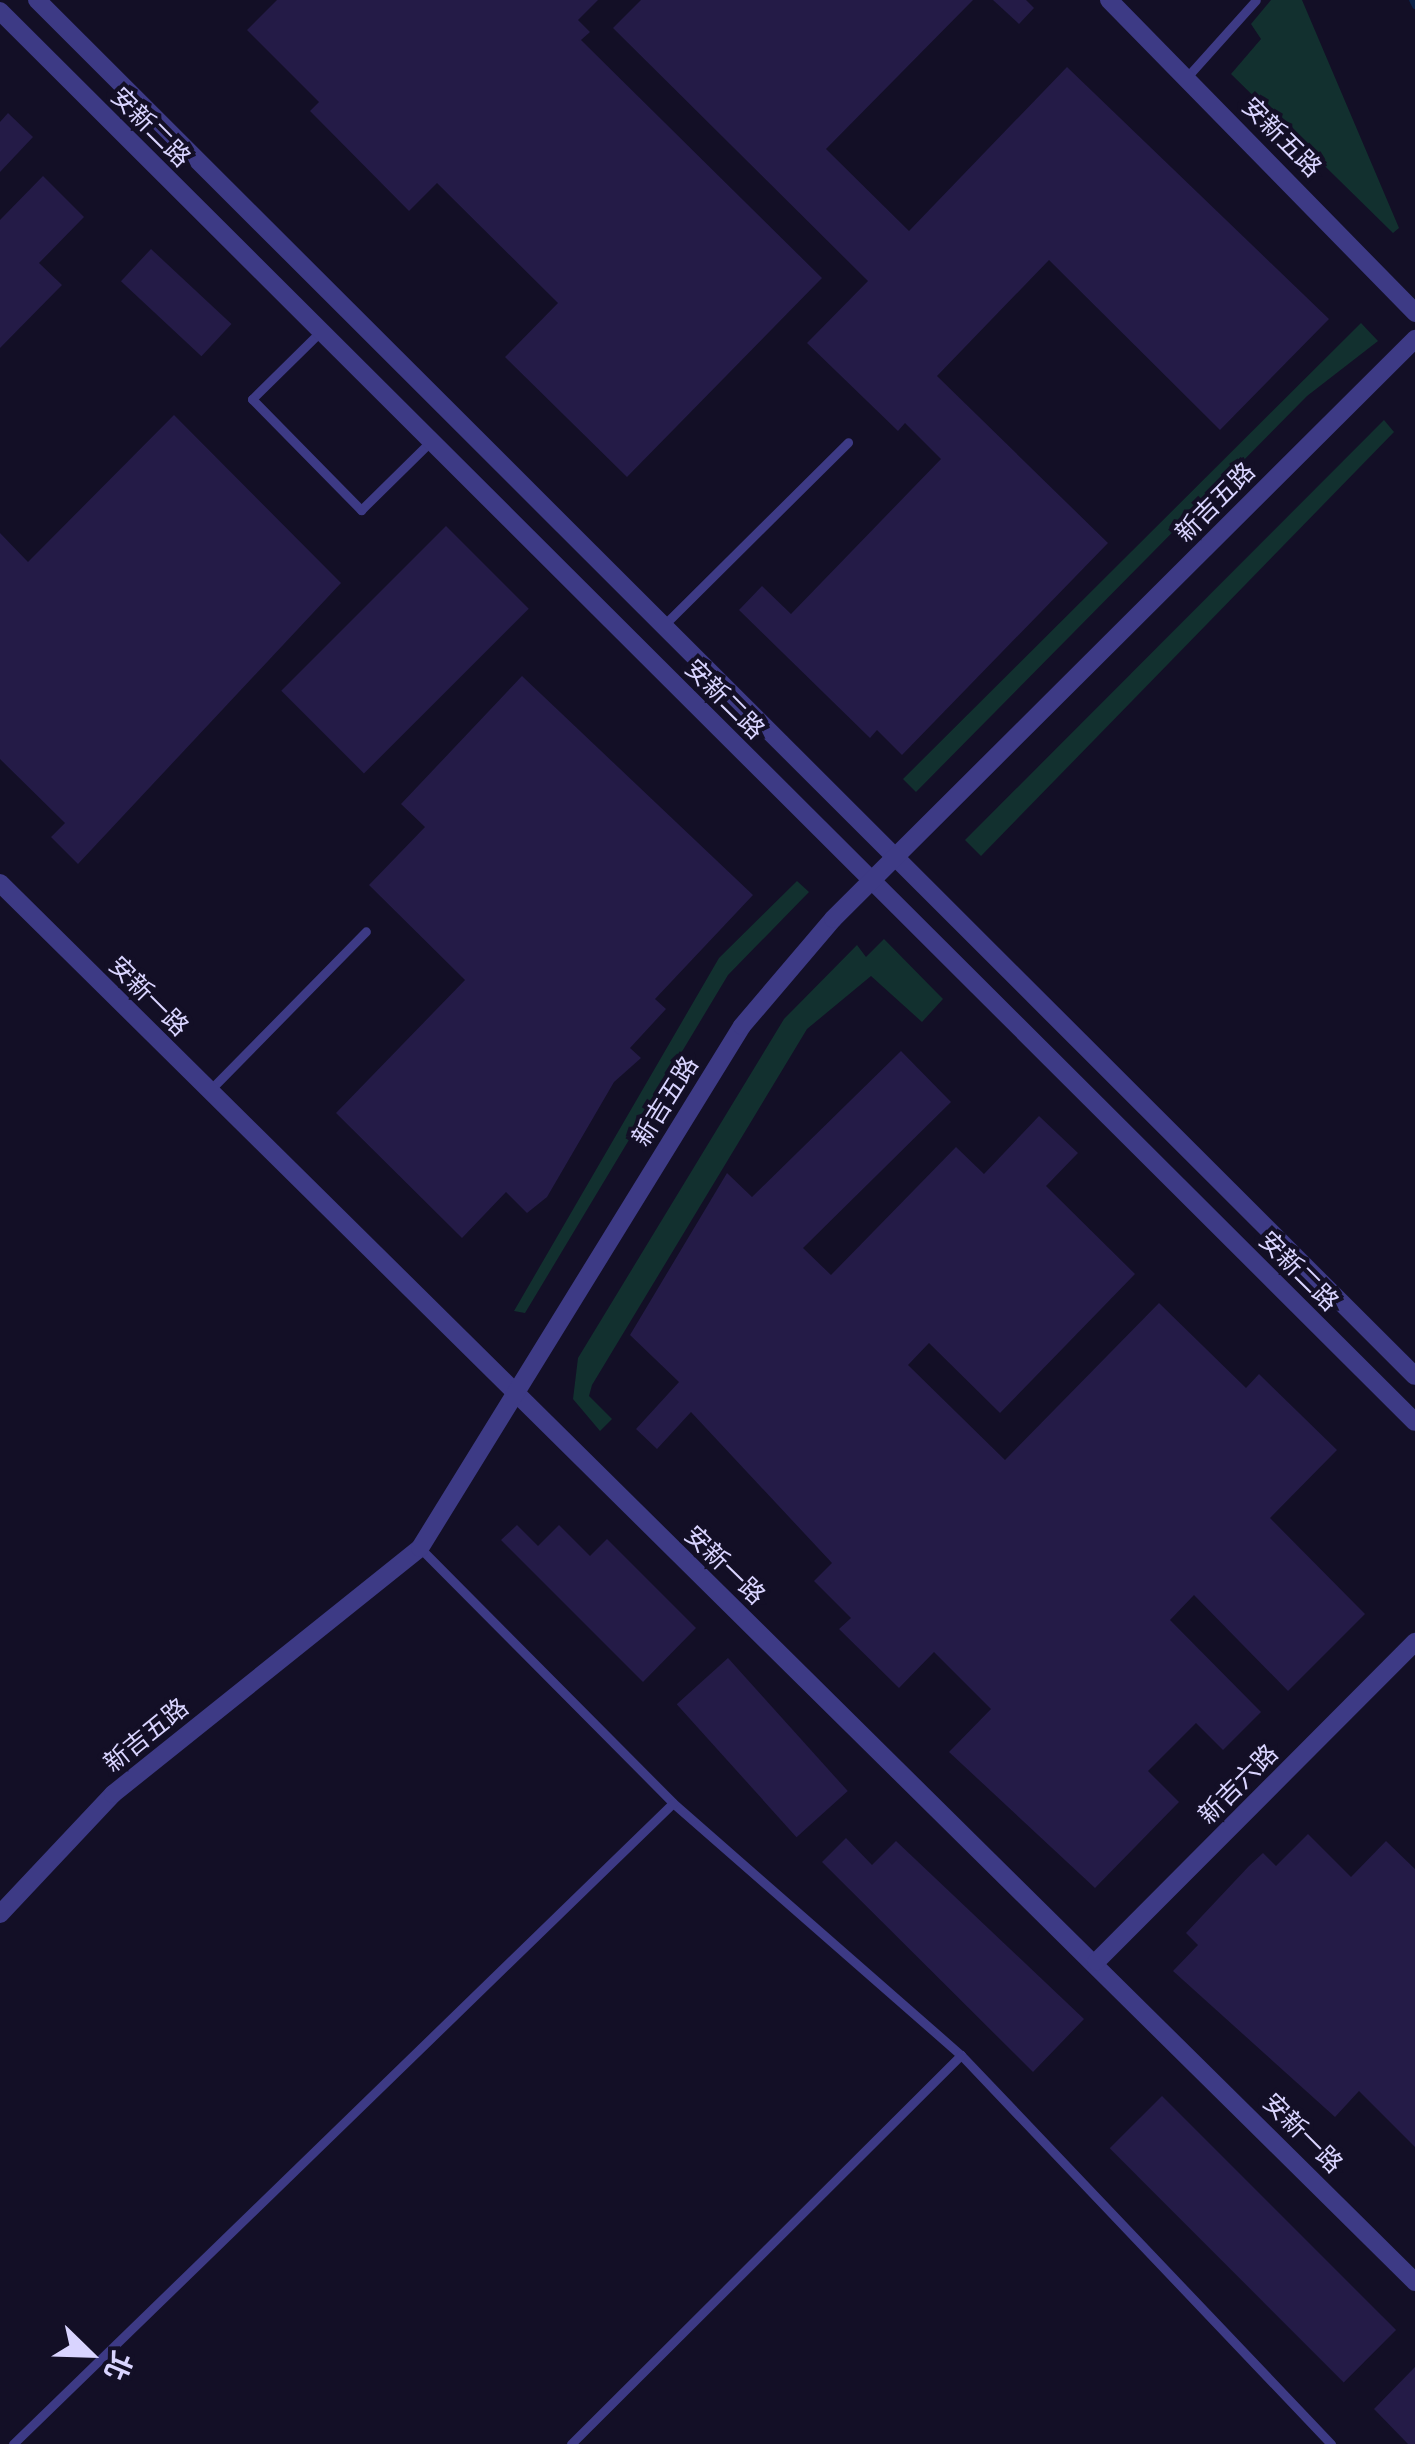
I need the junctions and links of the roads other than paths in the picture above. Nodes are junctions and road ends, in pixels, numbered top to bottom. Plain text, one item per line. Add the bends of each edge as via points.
1 (37, 0) edge
2 (1110, 0) edge
3 (1256, 0) edge
4 (0, 11) edge
5 (1187, 77) junction
6 (1415, 313) edge
7 (321, 331) junction
8 (1415, 338) edge
9 (431, 441) junction
10 (848, 442) dead end
11 (665, 624) junction
12 (896, 857) junction
13 (872, 881) junction
14 (0, 884) edge
15 (366, 931) dead end
16 (209, 1092) junction
17 (1415, 1376) edge
18 (518, 1399) junction
19 (1415, 1422) edge
20 (420, 1548) junction
21 (1415, 1642) edge
22 (673, 1803) junction
23 (0, 1914) edge
24 (1096, 1962) junction
25 (961, 2054) junction
26 (1415, 2282) edge
27 (13, 2444) edge
28 (571, 2444) edge
29 (1331, 2444) edge

1 - 11 street, 安新二路
2 - 5 street, 安新五路
3 - 5 lane
4 - 7 street, 安新二路
5 - 6 street, 安新五路
7 - 9 street, 安新二路
7 - 9 lane via 252,399 361,510
8 - 12 street, 新吉五路
9 - 13 street, 安新二路
10 - 11 lane
11 - 12 street, 安新二路
12 - 13 street, 新吉五路
12 - 17 street, 安新二路
13 - 18 street, 新吉五路 via 742,1026
13 - 19 street, 安新二路
14 - 16 street, 安新一路
15 - 16 lane
16 - 18 street, 安新一路
18 - 20 street, 新吉五路
18 - 24 street, 安新一路
20 - 22 lane
20 - 23 street, 新吉五路 via 113,1794
21 - 24 street, 新吉六路
22 - 25 lane
22 - 27 lane
24 - 26 street, 安新一路
25 - 28 lane
25 - 29 lane

